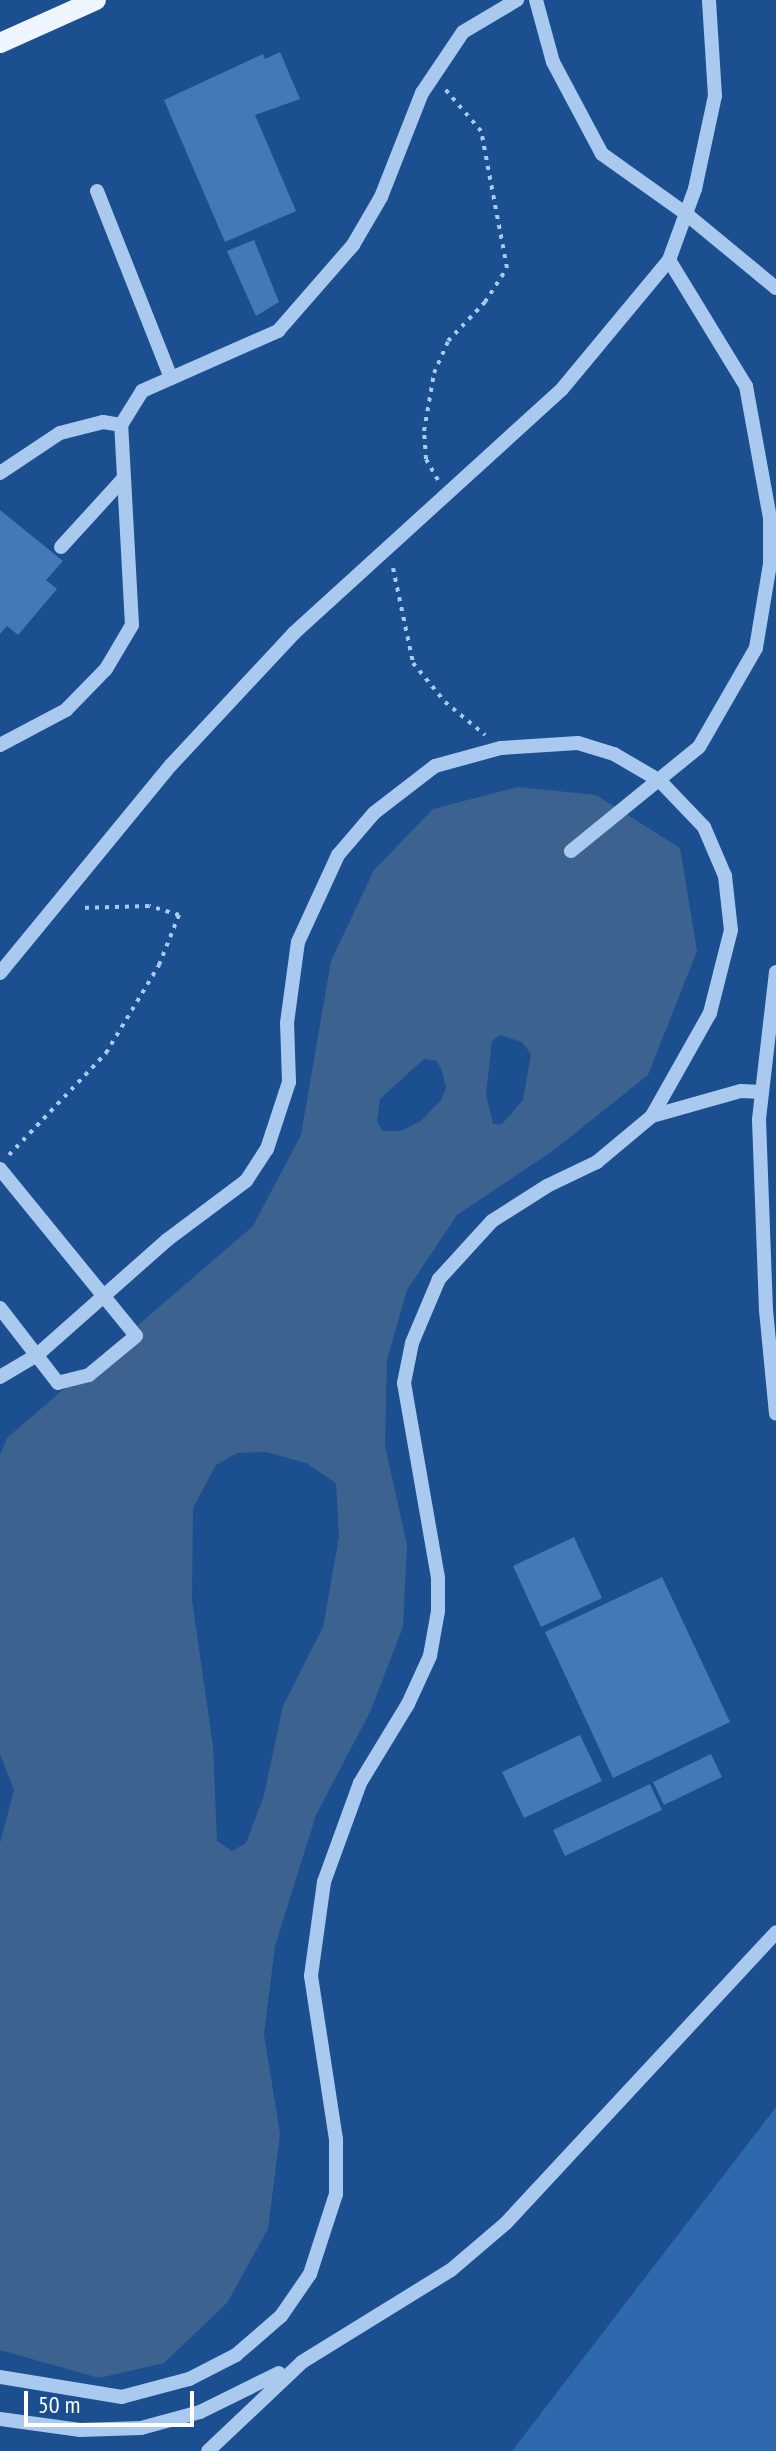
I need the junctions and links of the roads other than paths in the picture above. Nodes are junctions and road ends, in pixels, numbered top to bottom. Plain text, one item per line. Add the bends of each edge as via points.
1 (96, 0) edge
2 (517, 0) edge
3 (536, 0) edge
4 (709, 0) edge
5 (0, 43) edge
6 (97, 191) dead end
7 (685, 213) junction
8 (669, 260) junction
9 (776, 288) edge
10 (171, 378) junction
11 (121, 425) junction
12 (0, 473) edge
13 (123, 479) junction
14 (61, 547) dead end
15 (0, 745) edge
16 (660, 781) junction
17 (571, 851) dead end
18 (776, 972) edge
19 (0, 973) edge
20 (762, 1092) junction
21 (652, 1116) junction
22 (0, 1169) edge
23 (104, 1297) junction
24 (0, 1308) edge
25 (37, 1355) junction
26 (0, 1377) edge
27 (776, 1414) edge
28 (776, 1932) edge
29 (302, 2362) junction
30 (0, 2377) edge
31 (0, 2419) edge
32 (208, 2451) edge

1 - 5 main road
2 - 10 lane via 463,32 433,75 381,197 353,245 278,331
3 - 7 lane via 553,62 602,154
4 - 7 lane via 715,96
6 - 10 lane
7 - 8 lane
7 - 9 lane
8 - 16 lane via 746,386 770,518 770,564 756,648 699,747
8 - 19 lane via 562,389 294,633 171,765
10 - 11 lane via 142,391
11 - 12 lane via 103,422 60,433
11 - 13 lane
13 - 14 lane
13 - 15 lane via 132,625 106,669 66,710
16 - 17 lane
16 - 21 lane via 704,827 725,876 731,930 710,1013
16 - 23 lane via 614,754 578,743 501,748 435,766 374,813 338,855 298,942 287,1023 289,1082 267,1149 246,1181 167,1240
18 - 20 lane
20 - 21 lane via 741,1091
20 - 27 lane via 766,1310
21 - 30 lane via 597,1162 492,1221 439,1279 412,1343 404,1383 438,1578 438,1611 430,1656 360,1783 324,1882 311,1976 336,2139 336,2194 310,2274 281,2316 236,2355 189,2379 122,2397
22 - 23 lane
23 - 25 lane
23 - 25 lane via 136,1336 67,1384 58,1383
24 - 25 lane
25 - 26 lane
28 - 29 lane via 506,2223 451,2270
29 - 31 lane via 200,2412 141,2428 80,2430
29 - 32 lane

